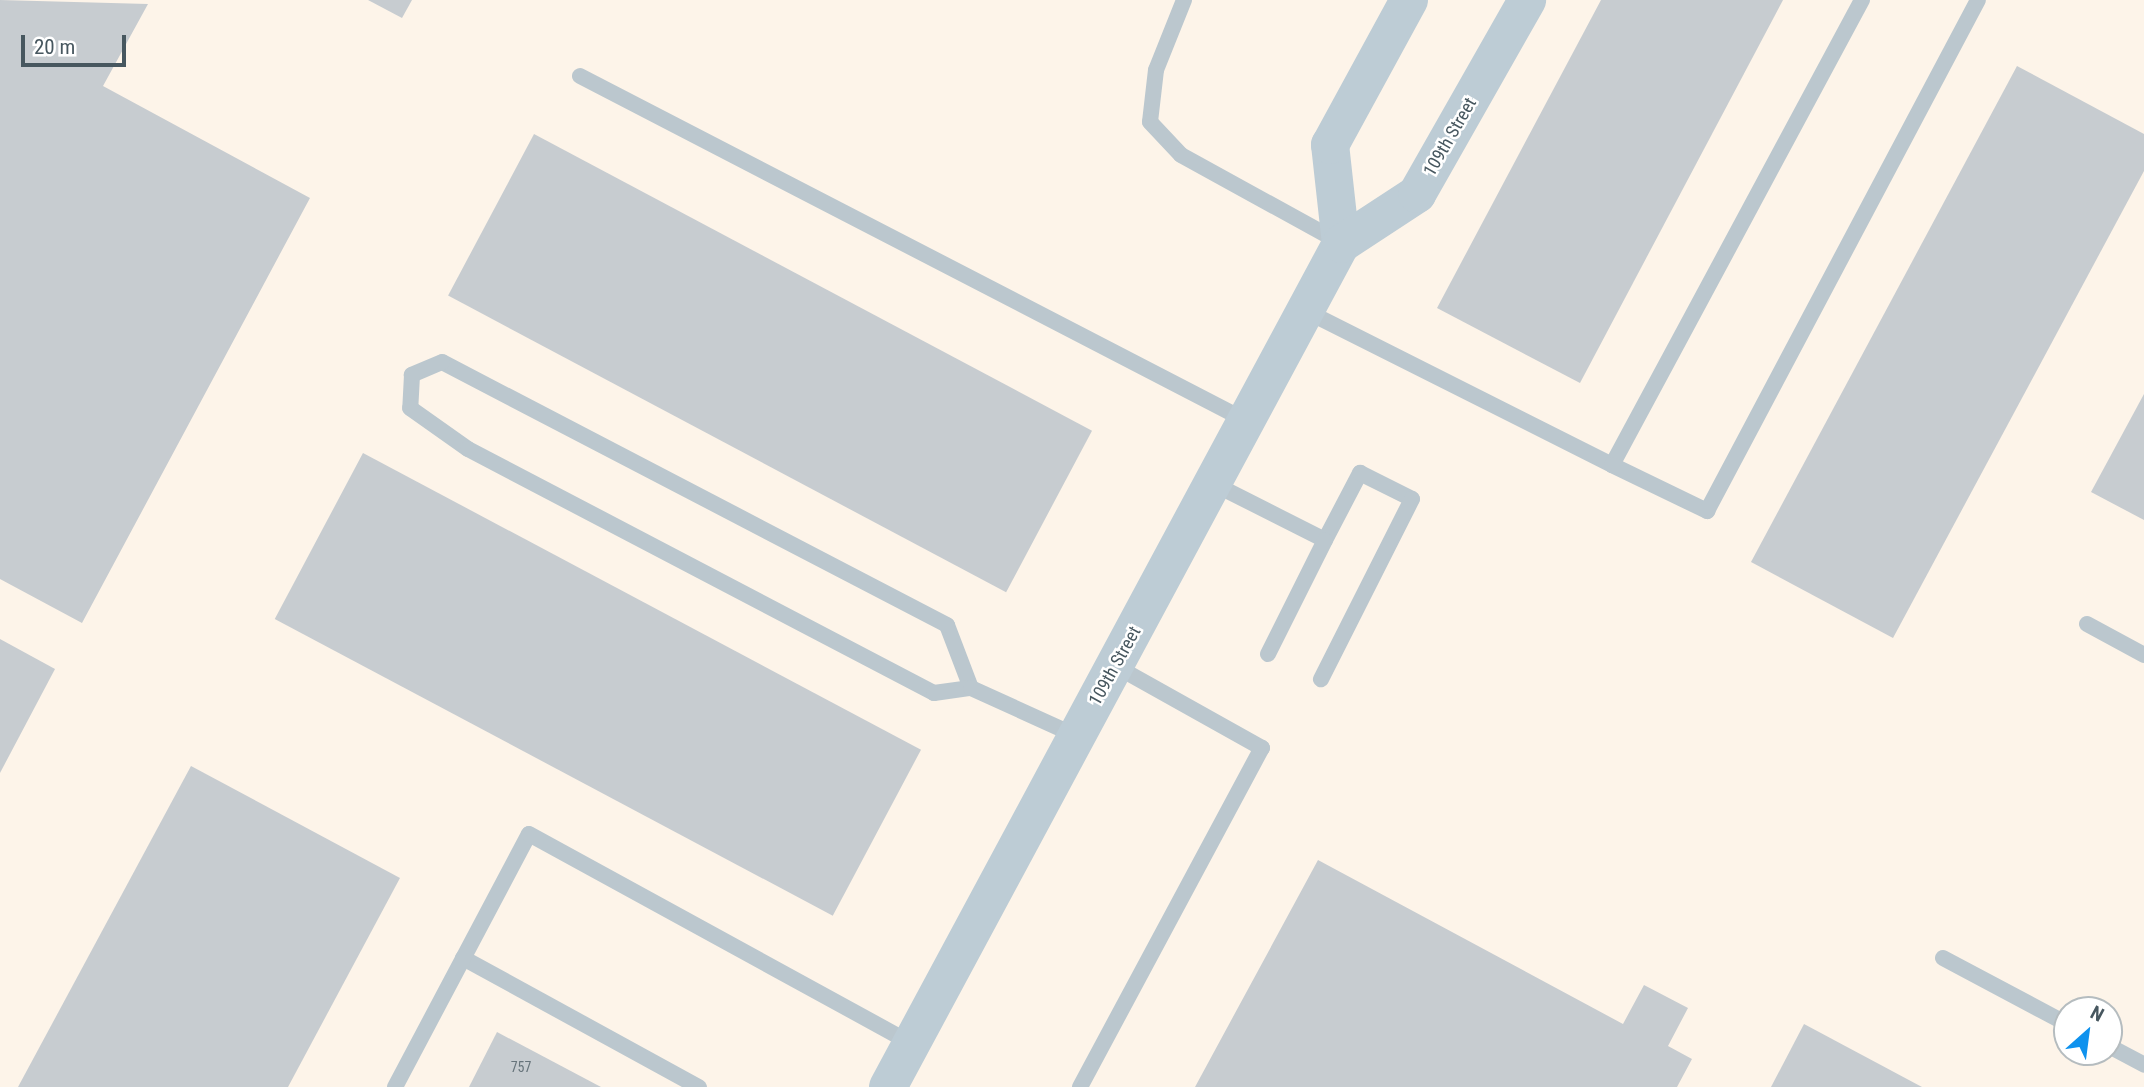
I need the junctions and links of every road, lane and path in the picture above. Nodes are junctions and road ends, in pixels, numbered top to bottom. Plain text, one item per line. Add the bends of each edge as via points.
1 (1184, 0) edge
2 (1409, 0) edge
3 (1527, 0) edge
4 (1862, 0) edge
5 (1979, 0) edge
6 (580, 76) dead end
7 (1341, 244) junction
8 (1306, 311) junction
9 (1247, 421) junction
10 (1612, 465) junction
11 (1214, 484) junction
12 (1325, 540) junction
13 (2087, 624) dead end
14 (1268, 654) dead end
15 (2144, 655) edge
16 (1115, 666) junction
17 (1321, 679) dead end
18 (971, 688) junction
19 (1077, 736) junction
20 (463, 958) junction
21 (1943, 958) dead end
22 (2053, 1017) edge
23 (911, 1043) junction
24 (2123, 1054) edge
25 (2144, 1065) edge
26 (395, 1087) edge
27 (699, 1087) edge
28 (888, 1087) edge
29 (1080, 1087) edge

1 - 7 lane via 1156,70 1150,122 1181,155
2 - 7 street via 1330,145
3 - 7 street, 109th Street via 1417,194
4 - 10 lane
5 - 10 lane via 1707,510
6 - 9 lane
7 - 8 street, 109th Street
8 - 9 street, 109th Street
8 - 10 lane
9 - 11 street, 109th Street
11 - 12 lane
11 - 16 street, 109th Street
12 - 14 lane
12 - 17 lane via 1360,473 1412,499
13 - 15 lane
16 - 19 street, 109th Street
16 - 29 lane via 1262,748
18 - 18 lane via 947,625 442,362 412,375 410,408 468,449 934,693
18 - 19 lane
19 - 23 street, 109th Street
20 - 23 lane via 529,834
20 - 26 lane
20 - 27 lane
21 - 22 lane
23 - 28 street, 109th Street
24 - 25 lane

